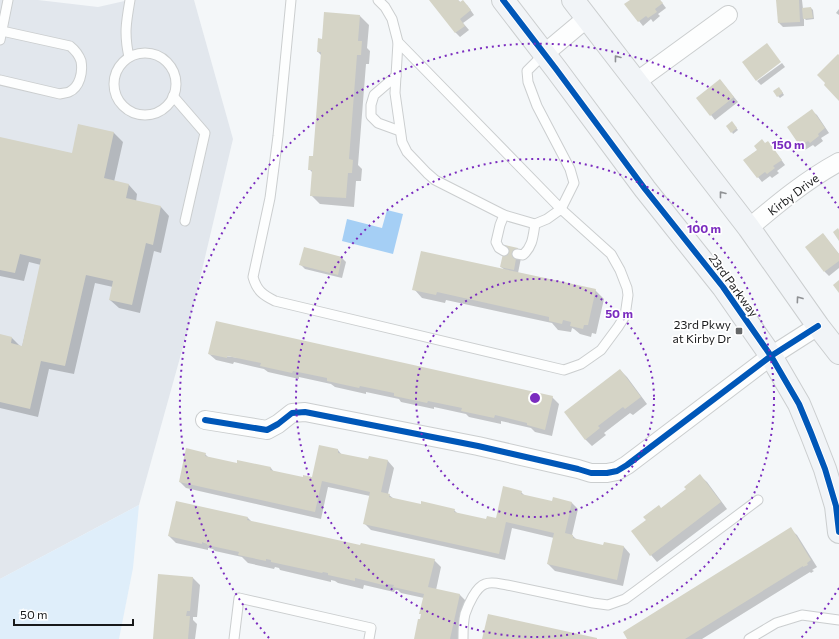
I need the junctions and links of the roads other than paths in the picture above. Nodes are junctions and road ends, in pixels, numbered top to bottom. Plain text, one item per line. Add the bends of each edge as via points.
1 (8, 0) edge
2 (130, 0) edge
3 (291, 0) edge
4 (378, 0) edge
5 (503, 0) edge
6 (573, 0) edge
7 (728, 15) dead end
8 (587, 18) junction
9 (1, 35) edge
10 (398, 42) junction
11 (544, 54) junction
12 (129, 57) junction
13 (396, 76) junction
14 (0, 80) edge
15 (636, 82) junction
16 (173, 96) junction
17 (400, 131) junction
18 (839, 162) edge
19 (561, 209) junction
20 (504, 215) junction
21 (185, 221) dead end
22 (535, 224) junction
23 (749, 228) junction
24 (504, 251) dead end
25 (517, 254) dead end
26 (818, 326) junction
27 (839, 353) edge
28 (771, 356) junction
29 (205, 420) dead end
30 (758, 500) dead end
31 (839, 532) edge
32 (839, 620) edge
33 (234, 639) edge
34 (369, 639) edge
35 (463, 639) edge
36 (749, 639) edge

1 - 9 lane
2 - 12 lane via 125,29
3 - 19 lane via 271,190 253,277 255,286 264,296 283,303 564,370 581,364 601,350 624,316 628,295 620,270 611,254
4 - 10 lane via 392,19
5 - 11 street, 23rd Parkway
6 - 8 street
7 - 15 street
8 - 11 street
15 -> 8 street
9 - 14 lane via 70,46 80,61 81,75 74,89 60,94
10 - 13 lane
10 - 19 lane
11 - 19 lane via 527,71 528,82 537,106 570,169 574,184
11 - 28 street, 23rd Parkway via 645,189 723,287
12 - 16 lane via 144,52 165,60 171,66 176,81
12 - 16 lane via 115,74 114,90 121,104 134,113 149,114 164,108
13 - 17 lane via 395,93
13 - 17 lane via 374,95 370,105 371,116 378,123
23 -> 15 street
16 - 21 lane via 205,133
17 - 20 lane via 407,152 427,174
18 - 23 street, Kirby Drive via 781,201
19 - 22 lane via 547,220
20 - 22 lane
20 - 24 lane via 496,242
22 - 25 lane via 532,245 523,255
26 -> 23 street
26 - 27 street
26 - 28 street
28 - 29 street via 627,465 607,473 591,473 478,446 305,412 292,413 267,430
28 - 31 street, 23rd Parkway via 799,404 825,469 836,506
30 - 35 lane via 636,592 618,602 608,605 593,603 507,585 485,584 478,588 470,602 465,615
32 - 36 lane via 802,615 776,624
33 - 34 lane via 239,598 371,628

